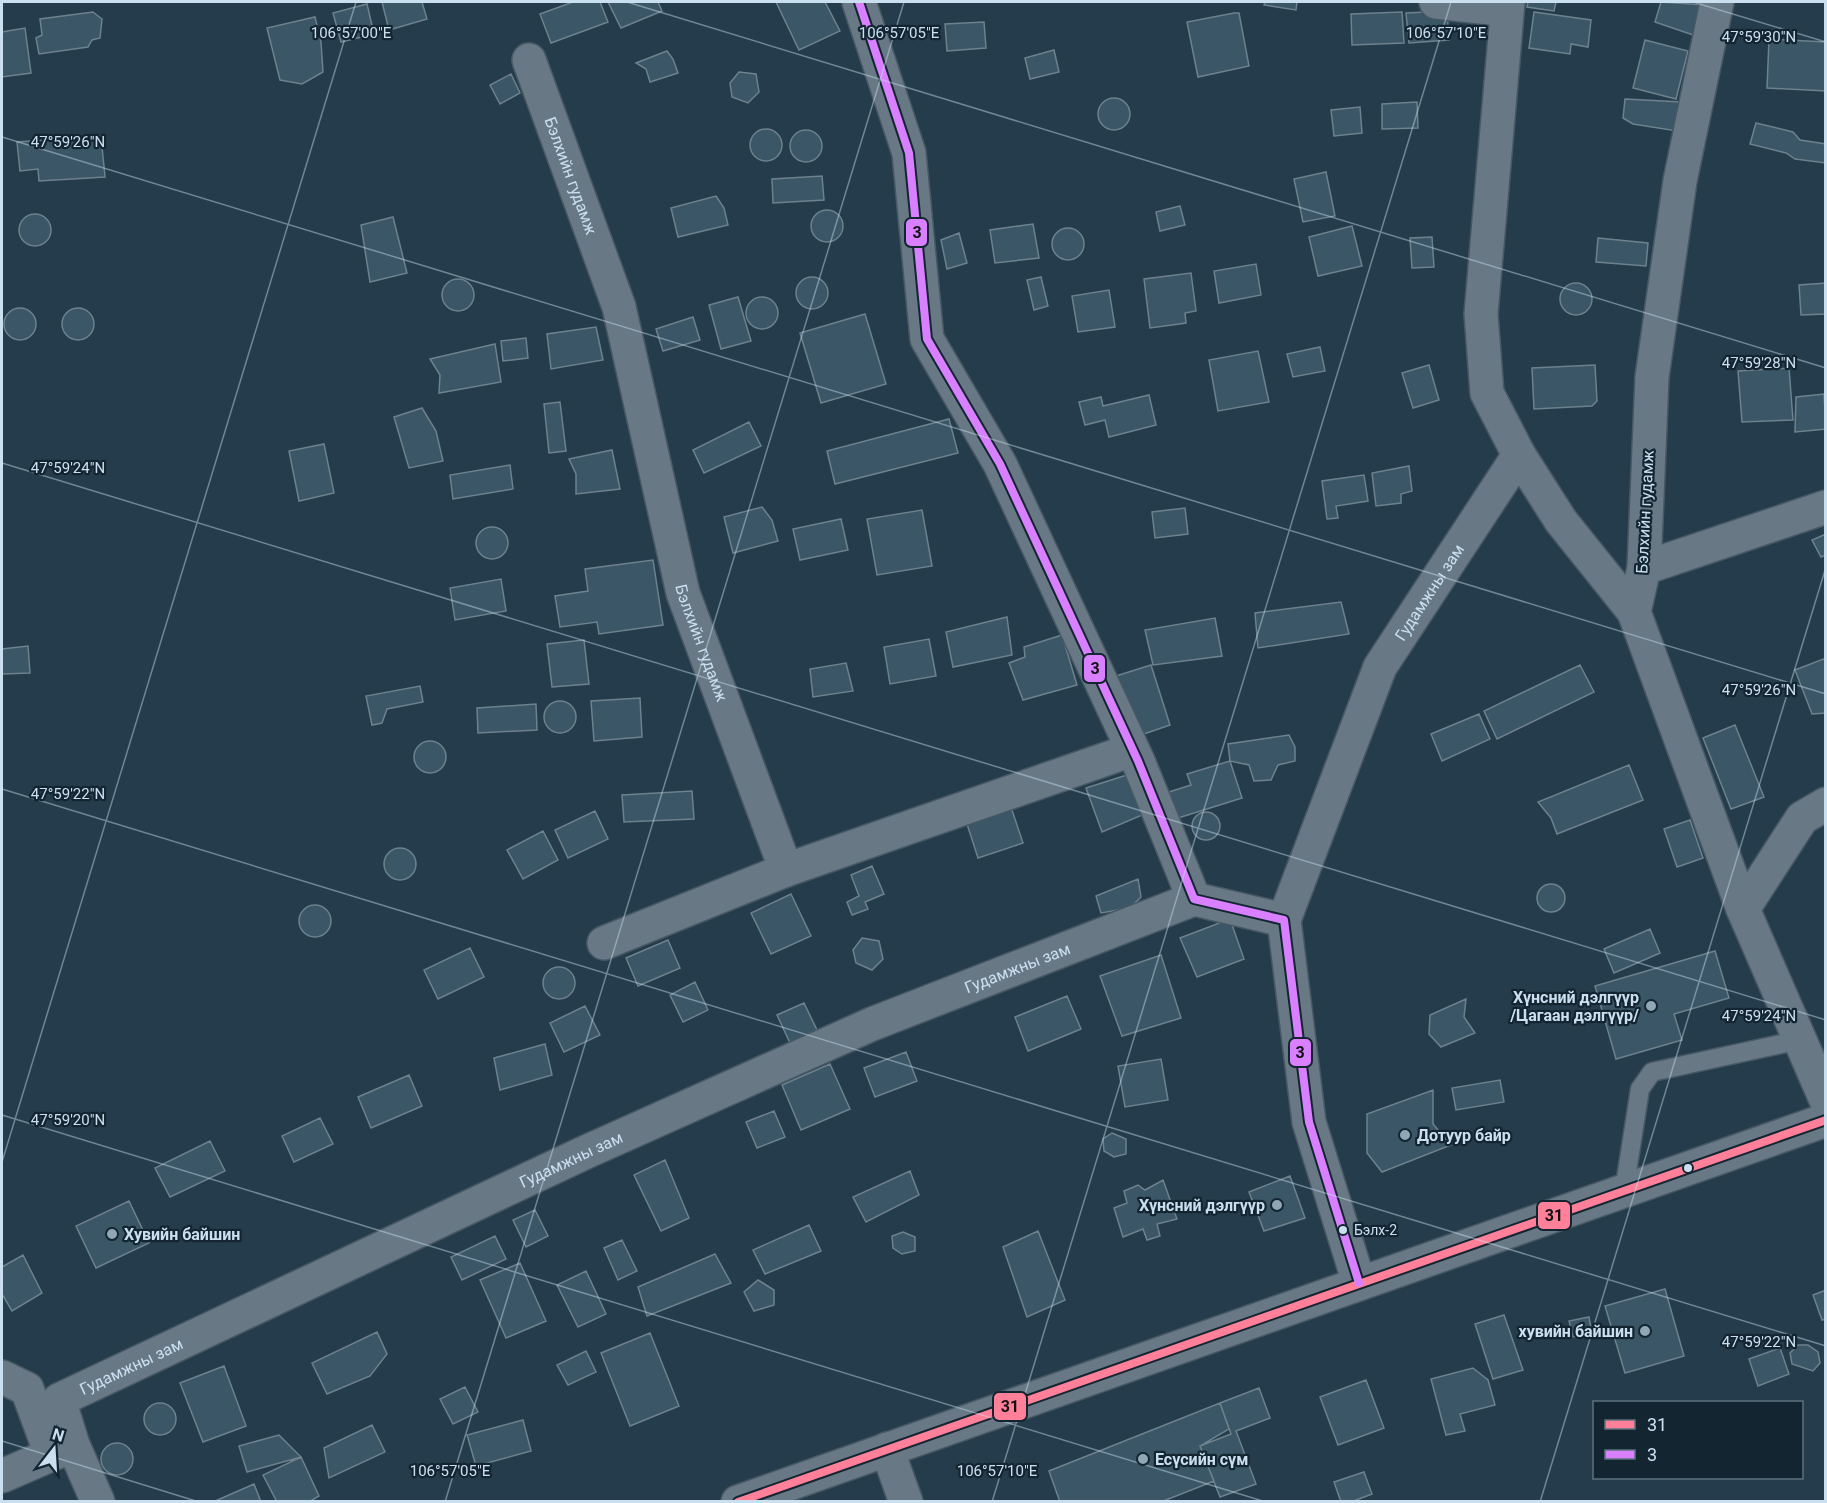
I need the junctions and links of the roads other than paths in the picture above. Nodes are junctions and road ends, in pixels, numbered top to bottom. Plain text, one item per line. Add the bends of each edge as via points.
1 (859, 2) edge
2 (1436, 2) edge
3 (1717, 2) edge
4 (1508, 6) edge
5 (529, 60) dead end
6 (1519, 454) junction
7 (1826, 507) edge
8 (1644, 568) junction
9 (1634, 612) junction
10 (1132, 750) junction
11 (1826, 804) edge
12 (786, 870) junction
13 (1194, 899) junction
14 (1743, 909) junction
15 (1284, 920) junction
16 (604, 943) dead end
17 (1800, 1040) junction
18 (1826, 1100) edge
19 (1826, 1120) edge
20 (1624, 1191) junction
21 (1359, 1283) junction
22 (2, 1377) edge
23 (62, 1449) junction
24 (887, 1449) junction
25 (2, 1476) edge
26 (98, 1502) edge
27 (738, 1502) edge
28 (906, 1502) edge

1 - 10 street via 909,153 927,339 1000,464
2 - 4 street
3 - 8 street, Бэлхийн гудамж via 1680,181 1652,377
4 - 6 street via 1481,314 1487,393
5 - 12 street, Бэлхийн гудамж via 619,307 683,593
6 - 9 street via 1561,521
6 - 15 street, Гудамжны зам via 1380,667
7 - 8 street
8 - 9 street, Бэлхийн гудамж
9 - 14 street
10 - 12 street
10 - 13 street
11 - 14 street via 1802,818
12 - 16 street
13 - 15 street
13 - 23 street, Гудамжны зам via 872,1024 586,1152 59,1400
14 - 17 street
15 - 21 street, Гудамжны зам via 1309,1122
17 - 18 street
17 - 20 lane via 1652,1072 1640,1089
19 - 20 street
20 - 21 street
21 - 24 street
22 - 23 street via 27,1389
23 - 25 street
23 - 26 street, Гудамжны зам
24 - 27 street
24 - 28 street

